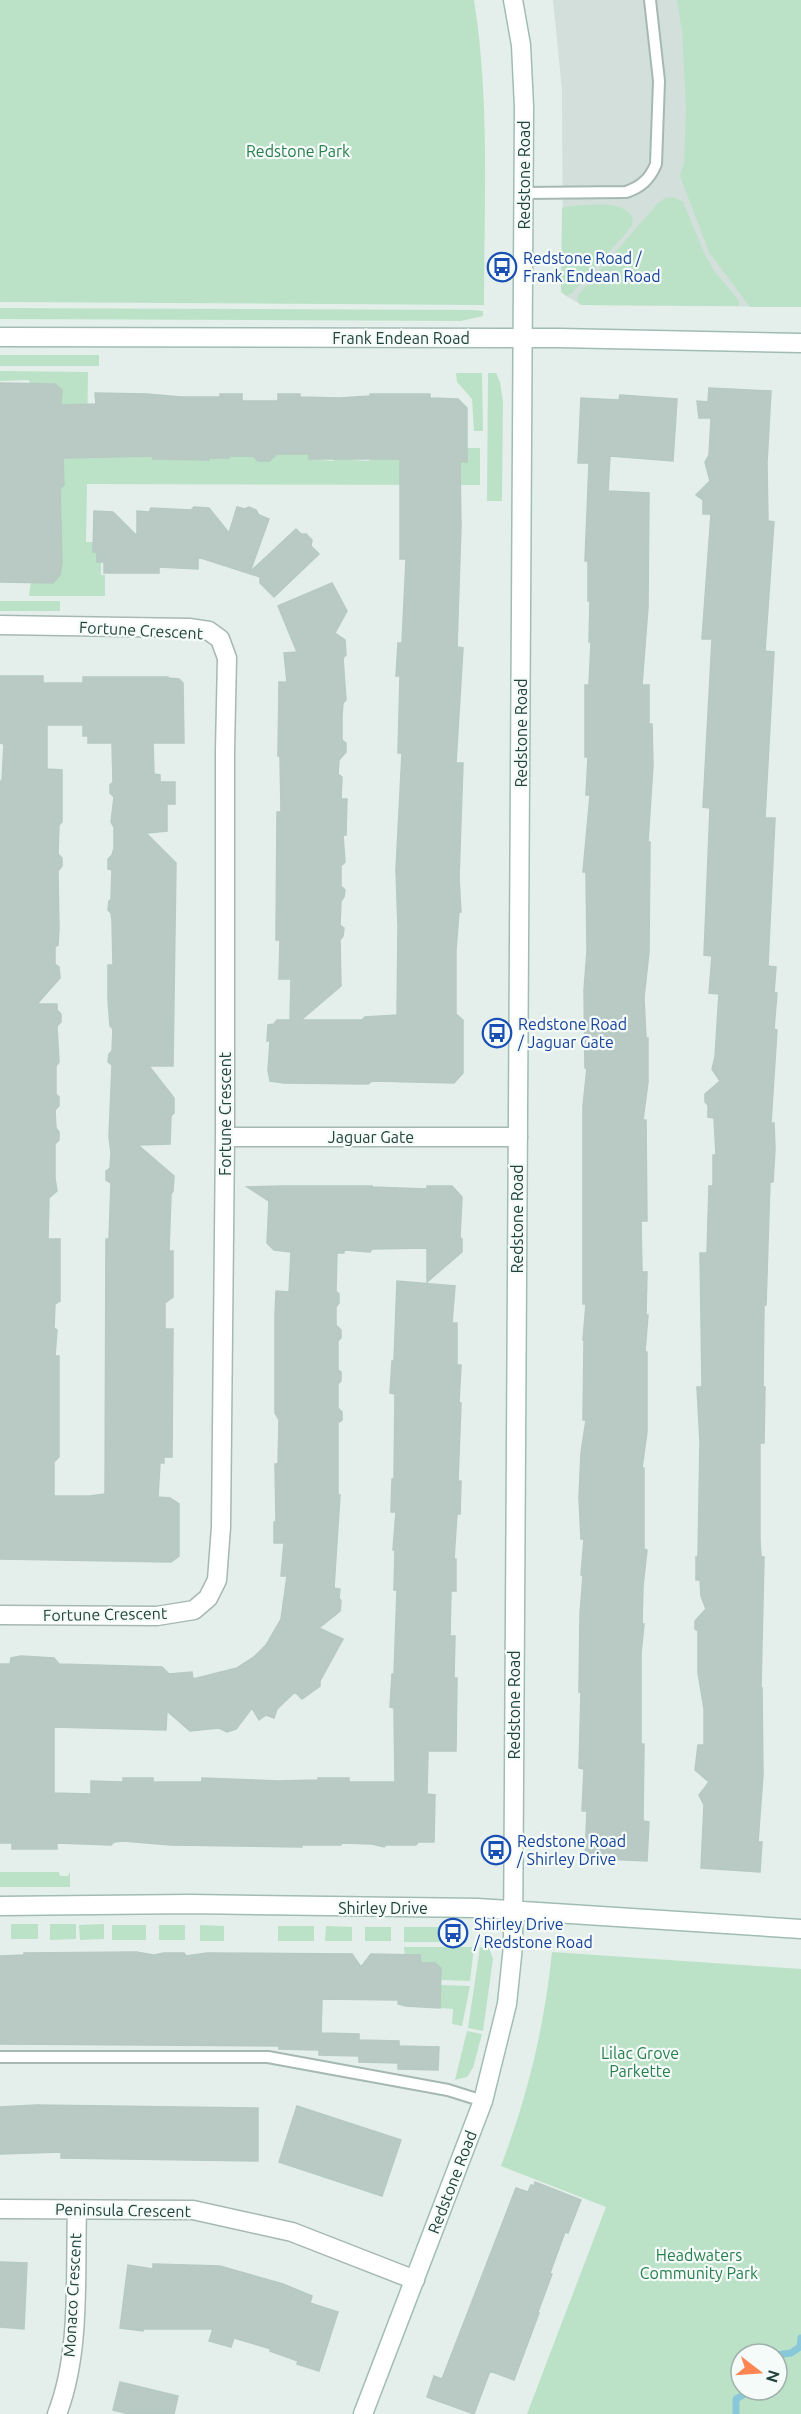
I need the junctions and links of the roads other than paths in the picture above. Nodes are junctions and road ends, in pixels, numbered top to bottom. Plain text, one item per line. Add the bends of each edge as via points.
1 (513, 0) edge
2 (651, 0) edge
3 (524, 193) junction
4 (0, 337) edge
5 (523, 339) junction
6 (801, 343) edge
7 (0, 625) edge
8 (225, 1137) junction
9 (518, 1137) junction
10 (0, 1615) edge
11 (0, 1906) edge
12 (514, 1911) junction
13 (801, 1929) edge
14 (0, 2057) edge
15 (483, 2101) junction
16 (0, 2209) edge
17 (76, 2210) junction
18 (415, 2280) junction
19 (57, 2414) edge
20 (363, 2414) edge

1 - 3 street, Redstone Road via 521,45
2 - 3 lane via 658,81 656,164 651,174 637,189 626,192
3 - 5 street, Redstone Road
4 - 5 street, Frank Endean Road
5 - 6 street, Frank Endean Road
5 - 9 street, Redstone Road
7 - 8 street, Fortune Crescent via 189,628 209,631 220,639 227,658
8 - 9 street, Jaguar Gate
8 - 10 street, Fortune Crescent via 221,1527 217,1580 208,1598 194,1610 158,1616
9 - 12 street, Redstone Road
11 - 12 street, Shirley Drive via 190,1904
12 - 13 street, Shirley Drive
12 - 15 street, Redstone Road via 507,2004
14 - 15 lane via 268,2057
15 - 18 street, Redstone Road
16 - 17 street, Peninsula Crescent
17 - 18 street, Peninsula Crescent via 193,2210 292,2232
17 - 19 street, Monaco Crescent via 73,2336
18 - 20 street, Redstone Road

